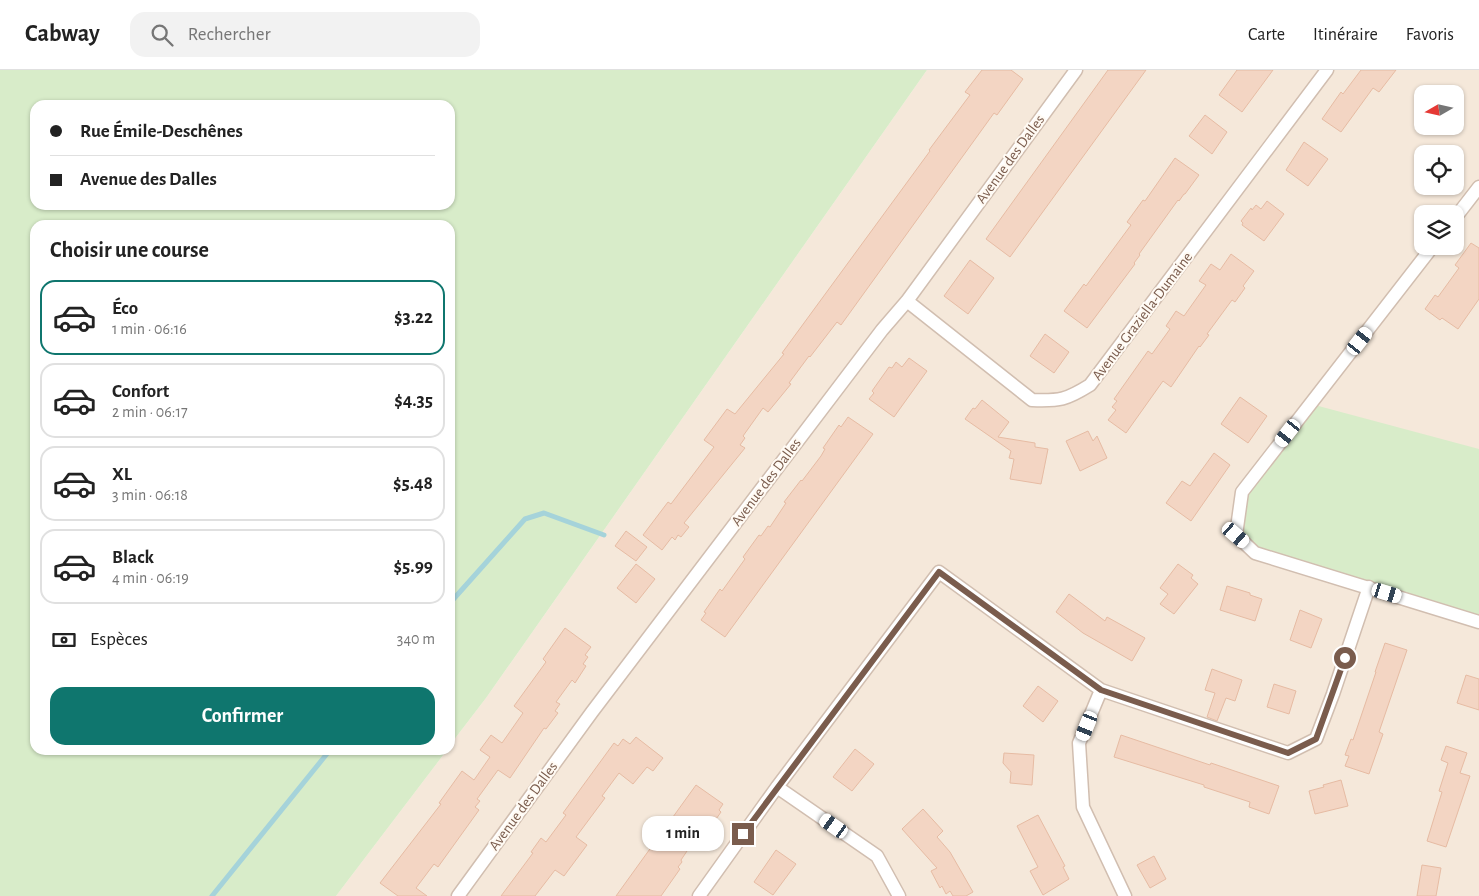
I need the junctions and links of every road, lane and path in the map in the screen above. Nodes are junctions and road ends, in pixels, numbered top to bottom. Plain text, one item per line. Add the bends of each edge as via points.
1 (1076, 70) edge
2 (1327, 70) edge
3 (1479, 187) edge
4 (1464, 206) edge
5 (1426, 255) edge
6 (907, 301) junction
7 (1369, 587) junction
8 (1479, 622) edge
9 (1101, 690) junction
10 (777, 787) junction
11 (458, 896) edge
12 (699, 896) edge
13 (899, 896) edge
14 (1125, 896) edge

1 - 6 street, Avenue des Dalles
2 - 6 street, Avenue Graziella-Dumaine via 1090,385 1072,396 1055,401 1032,400
3 - 4 street
5 - 7 street via 1242,492 1236,535 1255,552
6 - 11 street, Avenue des Dalles via 592,712
7 - 8 street
7 - 9 street via 1316,739 1288,753
9 - 10 street via 939,572
9 - 14 street via 1080,744 1083,808
10 - 12 street
10 - 13 street via 877,856

